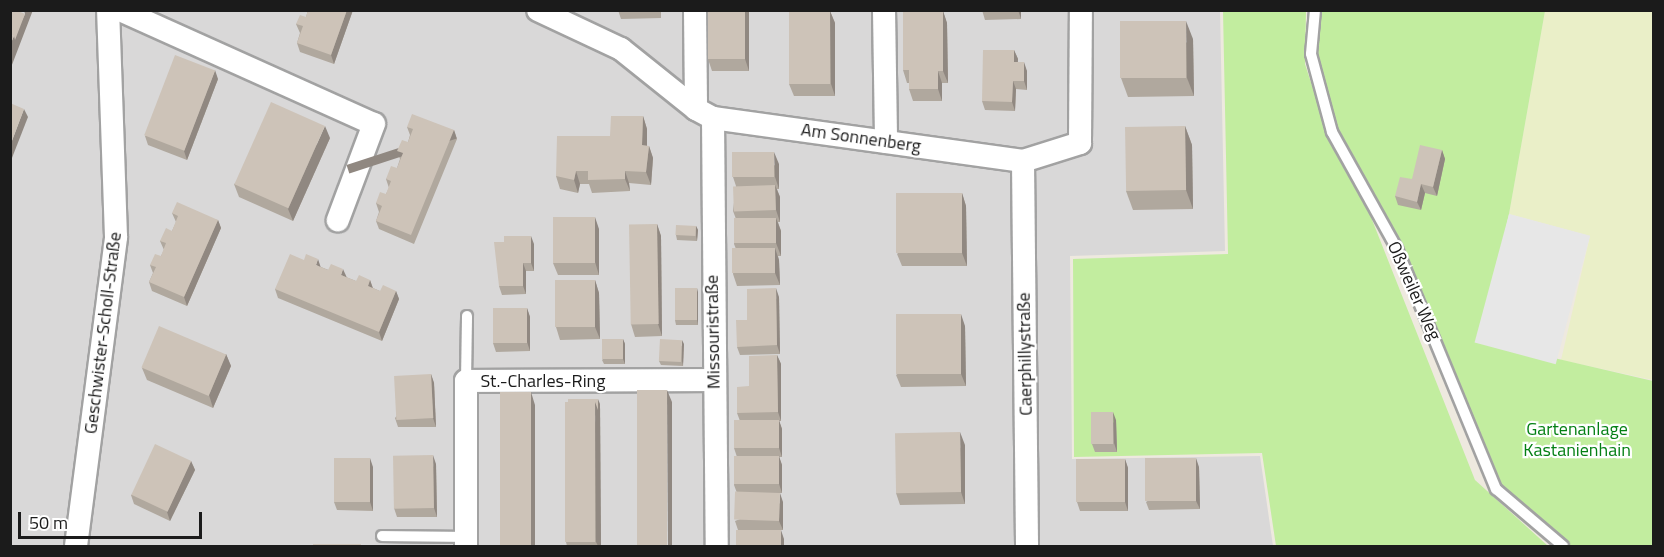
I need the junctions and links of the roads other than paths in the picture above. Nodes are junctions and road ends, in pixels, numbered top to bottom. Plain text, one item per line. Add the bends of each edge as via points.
1 (108, 10) edge
2 (120, 10) edge
3 (538, 10) edge
4 (695, 10) edge
5 (884, 10) edge
6 (1081, 10) edge
7 (1315, 10) edge
8 (705, 113) junction
9 (886, 142) junction
10 (1023, 161) junction
11 (338, 220) dead end
12 (467, 316) dead end
13 (714, 380) junction
14 (466, 381) junction
15 (382, 536) dead end
16 (466, 542) edge
17 (76, 546) edge
18 (717, 546) edge
19 (1027, 546) edge
20 (1563, 546) edge

1 - 17 street, Geschwister-Scholl-Straße via 116,237
2 - 11 street via 374,124
3 - 8 street via 621,49
4 - 8 street, Missouristraße
5 - 9 street
6 - 10 street, Am Sonnenberg via 1080,143
7 - 20 lane, Oßweiler Weg via 1311,54 1332,132 1397,249 1496,489
8 - 9 street, Am Sonnenberg
8 - 13 street, Missouristraße
9 - 10 street, Am Sonnenberg
10 - 19 street, Caerphillystraße
12 - 14 lane
13 - 14 street, St.-Charles-Ring
13 - 18 street, Missouristraße
14 - 16 street, St.-Charles-Ring
15 - 16 lane

